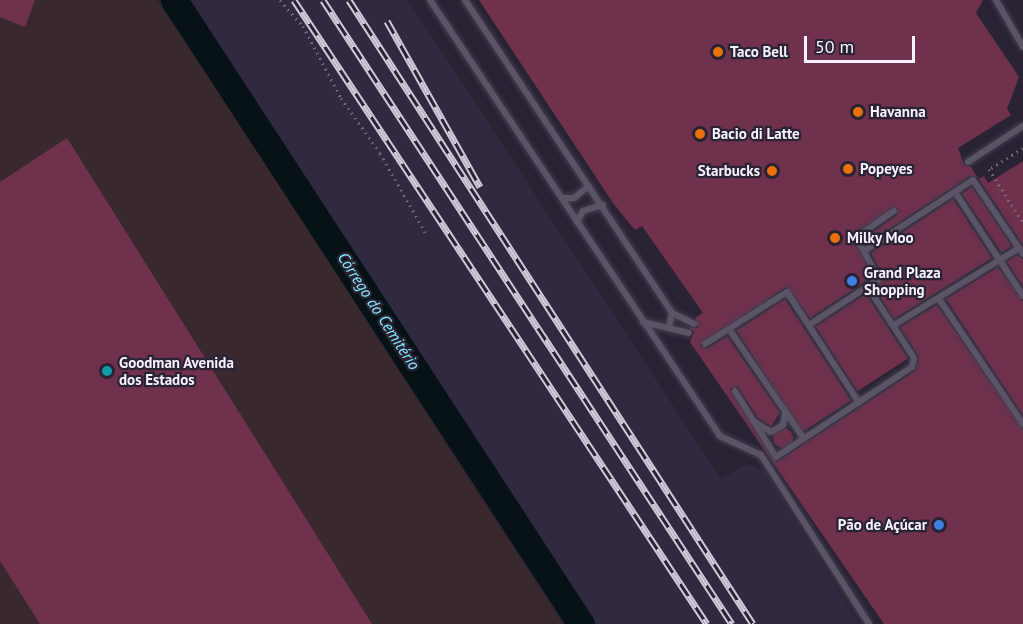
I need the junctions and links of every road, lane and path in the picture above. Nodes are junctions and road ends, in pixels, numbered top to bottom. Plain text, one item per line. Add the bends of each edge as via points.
1 (280, 0) edge
2 (430, 0) edge
3 (465, 0) edge
4 (996, 0) edge
5 (1023, 47) edge
6 (1023, 126) edge
7 (1023, 148) edge
8 (968, 162) dead end
9 (967, 171) dead end
10 (973, 180) junction
11 (589, 186) junction
12 (955, 192) junction
13 (561, 198) junction
14 (603, 205) junction
15 (894, 211) dead end
16 (578, 222) junction
17 (1023, 224) edge
18 (426, 234) dead end
19 (864, 251) junction
20 (1021, 251) edge
21 (1000, 260) junction
22 (867, 286) junction
23 (1023, 296) edge
24 (939, 299) junction
25 (672, 313) junction
26 (642, 321) junction
27 (694, 324) dead end
28 (809, 325) junction
29 (894, 325) junction
30 (669, 327) junction
31 (729, 329) junction
32 (689, 333) dead end
33 (705, 344) dead end
34 (735, 391) dead end
35 (859, 403) junction
36 (784, 412) junction
37 (750, 419) junction
38 (1023, 424) edge
39 (804, 439) junction
40 (869, 624) edge

1 - 18 path via 303,26 341,99 381,153
2 - 13 lane
3 - 11 lane
4 - 5 lane
6 - 8 lane
7 - 17 path via 989,169
9 - 10 lane
10 - 12 lane
10 - 20 lane
11 - 13 lane via 574,198
11 - 14 lane
12 - 19 lane
12 - 21 lane
13 - 16 lane
14 - 16 lane via 583,211
14 - 25 lane
15 - 19 lane via 857,235
16 - 26 lane
19 - 22 lane via 880,277
20 - 21 lane
21 - 23 lane
21 - 24 lane
22 - 28 lane
22 - 29 lane
24 - 29 lane
24 - 38 lane
25 - 27 lane
25 - 30 lane
26 - 30 lane
26 - 40 lane via 722,439 761,455
28 - 31 lane via 783,292
28 - 35 lane
29 - 35 lane via 915,363
30 - 32 lane
31 - 33 lane
31 - 36 lane
34 - 37 lane
35 - 39 lane
36 - 37 lane via 783,425 771,432
36 - 39 lane
37 - 39 lane via 776,457

